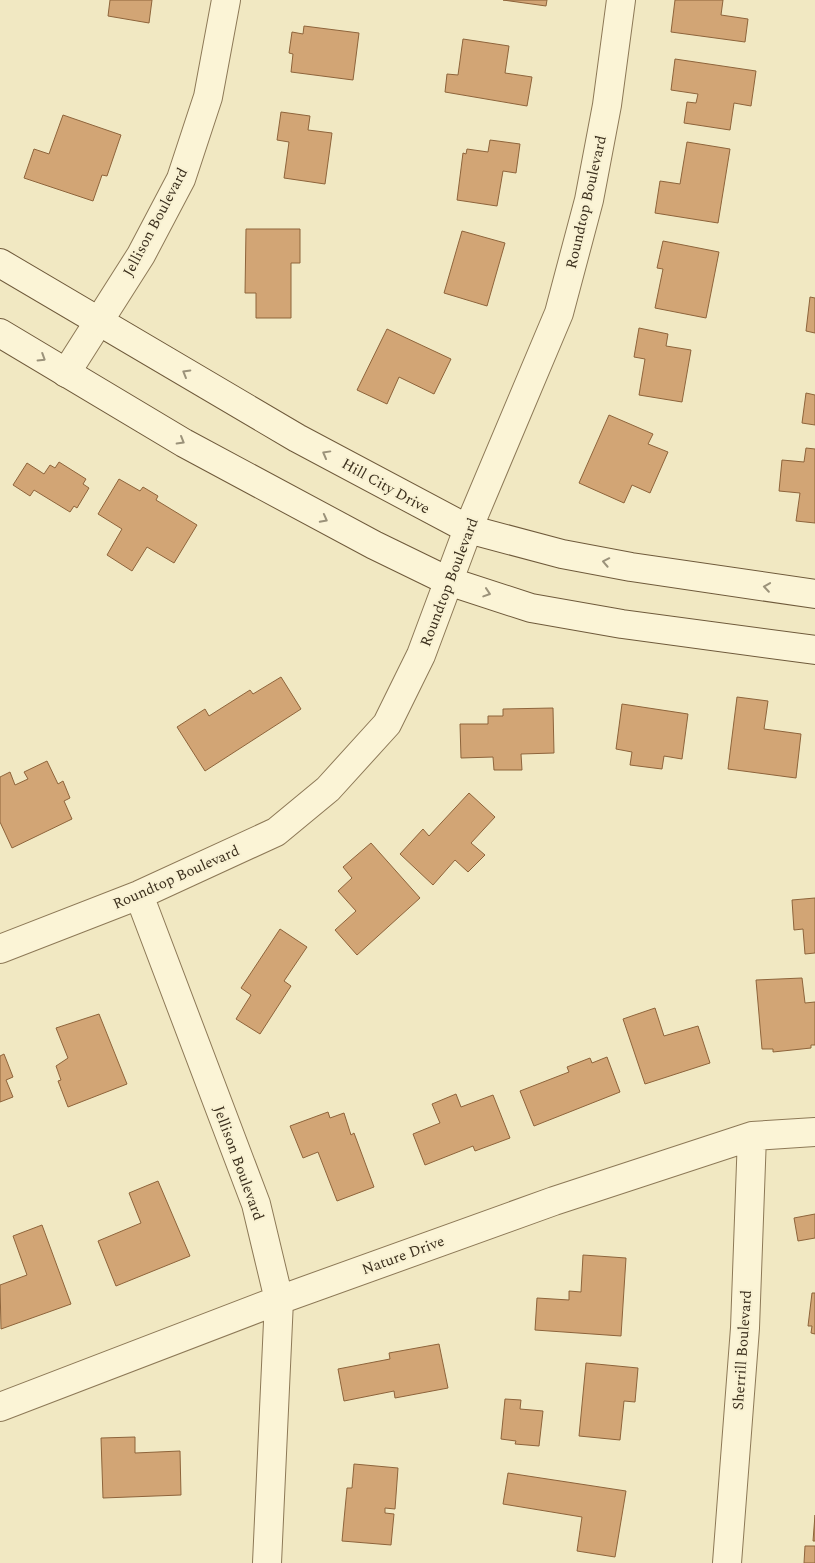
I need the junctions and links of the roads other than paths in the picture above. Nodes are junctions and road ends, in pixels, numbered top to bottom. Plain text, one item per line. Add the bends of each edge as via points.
1 (226, 0) edge
2 (621, 0) edge
3 (0, 263) edge
4 (98, 321) junction
5 (0, 333) edge
6 (66, 373) junction
7 (468, 529) junction
8 (448, 580) junction
9 (815, 594) edge
10 (815, 650) edge
11 (139, 895) junction
12 (0, 949) edge
13 (815, 1132) edge
14 (752, 1136) junction
15 (279, 1300) junction
16 (0, 1408) edge
17 (267, 1563) edge
18 (727, 1563) edge

1 - 4 street, Jellison Boulevard via 208,97 181,179 141,255
2 - 7 street, Roundtop Boulevard via 607,105 589,200 559,313
3 - 4 street, Hill City Drive
4 - 6 street, Jellison Boulevard
7 -> 4 street, Hill City Drive via 297,438
5 -> 6 street
6 -> 8 street via 284,498
7 - 8 street, Roundtop Boulevard
9 -> 7 street, Hill City Drive via 631,567 562,554
8 -> 10 street via 531,608 632,626
8 - 11 street, Roundtop Boulevard via 420,655 387,724 328,789 276,832
11 - 12 street, Roundtop Boulevard
11 - 15 street, Jellison Boulevard via 256,1204
13 - 14 street, Nature Drive
14 - 15 street, Nature Drive via 554,1201
14 - 18 street, Sherrill Boulevard via 745,1328
15 - 16 street, Nature Drive
15 - 17 street, Jellison Boulevard

